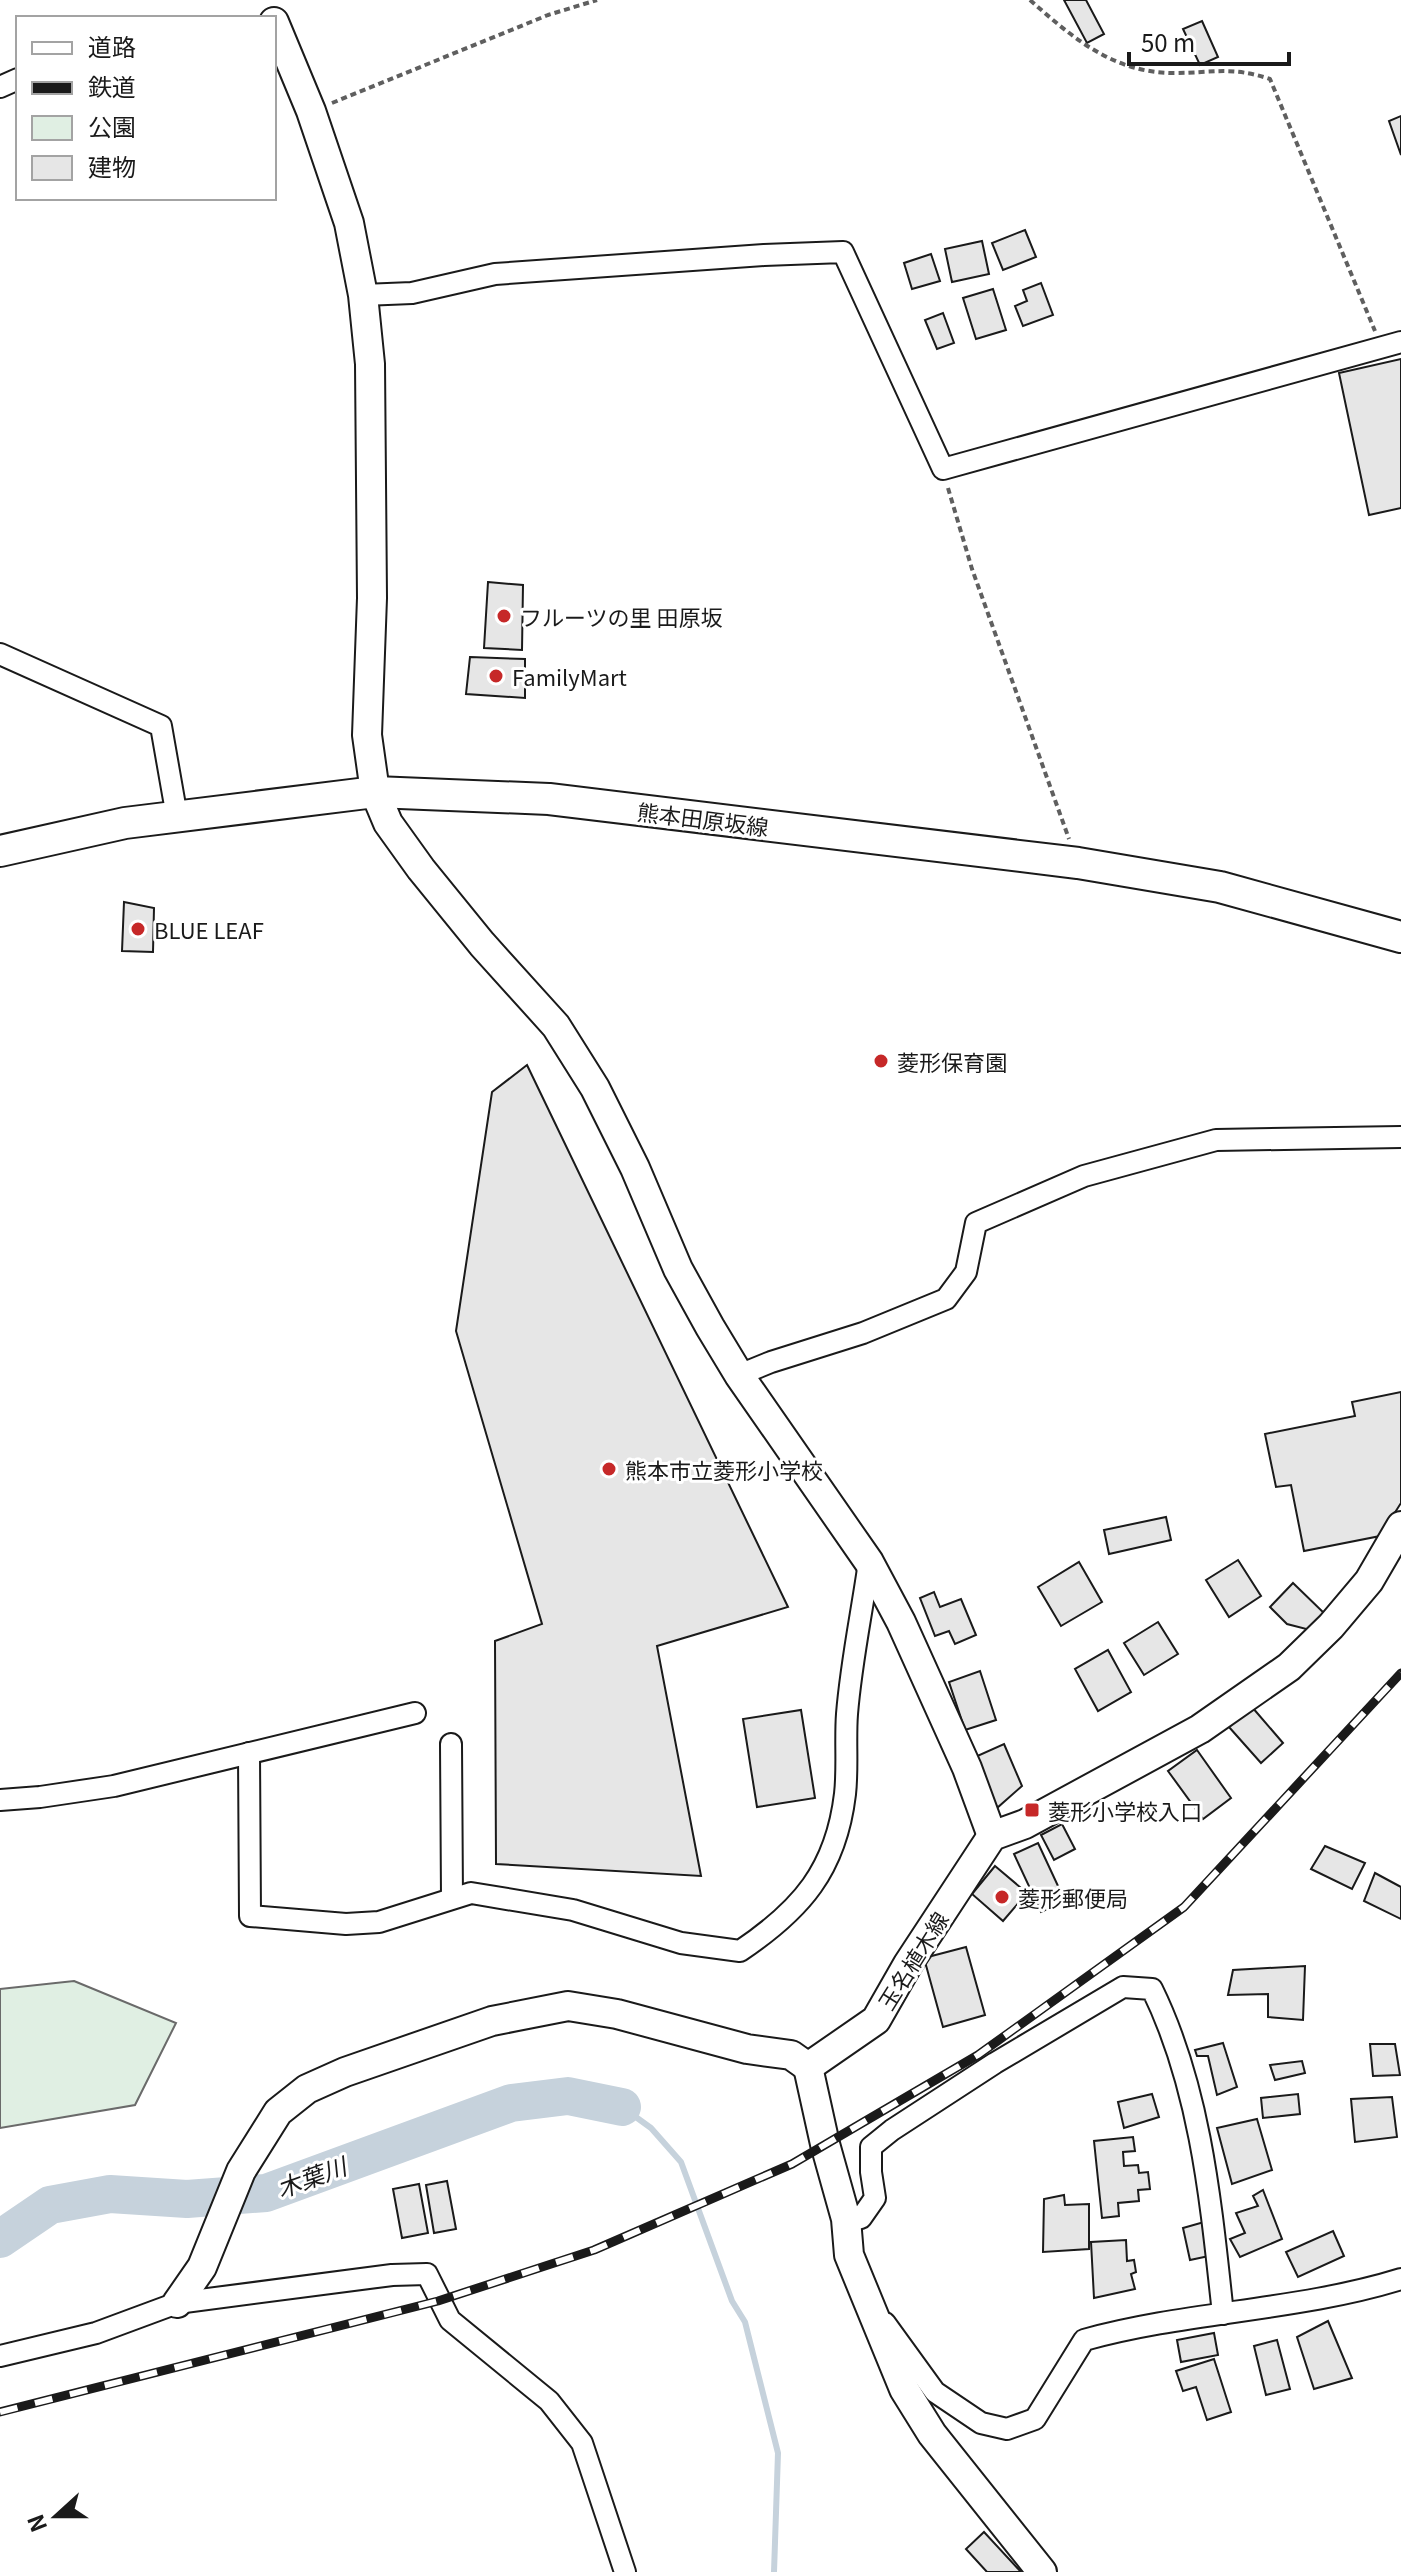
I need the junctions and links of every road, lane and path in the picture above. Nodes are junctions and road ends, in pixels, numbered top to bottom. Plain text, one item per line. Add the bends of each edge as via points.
1 (597, 0) edge
2 (1030, 0) edge
3 (276, 27) edge
4 (311, 111) junction
5 (363, 295) junction
6 (1392, 345) edge
7 (943, 469) junction
8 (0, 654) edge
9 (375, 792) junction
10 (177, 817) junction
11 (0, 851) edge
12 (1078, 863) junction
13 (1401, 937) edge
14 (1401, 1137) edge
15 (739, 1375) junction
16 (1401, 1526) edge
17 (869, 1562) junction
18 (415, 1713) dead end
19 (451, 1744) dead end
20 (249, 1753) junction
21 (0, 1800) edge
22 (992, 1836) junction
23 (452, 1898) junction
24 (808, 2067) junction
25 (847, 2222) junction
26 (1401, 2279) edge
27 (866, 2297) junction
28 (177, 2303) junction
29 (1223, 2314) junction
30 (0, 2356) edge
31 (625, 2572) edge
32 (1042, 2572) edge

1 - 4 path
2 - 6 path via 1099,55 1142,72 1245,70 1270,79
3 - 4 street
4 - 5 street via 349,223
5 - 7 street via 412,293 495,274 843,252
5 - 9 street via 370,364 367,735
6 - 7 street
7 - 12 path via 972,569
8 - 10 street via 161,726
9 - 10 main road, 熊本田原坂線
9 - 12 main road, 熊本田原坂線 via 549,799
9 - 15 street via 388,823 421,869 556,1026 595,1088 678,1269
10 - 11 main road, 熊本田原坂線
12 - 13 main road, 熊本田原坂線 via 1220,887
14 - 15 street via 1216,1140 1084,1176 976,1223 966,1272 946,1299
15 - 17 street
16 - 22 street via 1369,1581 1278,1675 1200,1729 1025,1824
17 - 22 street via 934,1693
17 - 23 street via 847,1712 845,1794 835,1837 817,1880 770,1930 740,1951 681,1943 573,1910 471,1893
18 - 20 street
19 - 23 street
20 - 21 street via 114,1786
20 - 23 street via 250,1916 379,1922
22 - 24 street, 玉名植木線 via 876,2020
24 - 25 street
24 - 28 street via 791,2055 568,2006 492,2021 345,2072 307,2089 278,2112 241,2171 202,2267
25 - 27 street via 849,2255
25 - 29 street via 861,2218 875,2198 871,2147 892,2130 1123,1987 1152,1989 1171,2029 1191,2097
26 - 29 street via 1357,2292
27 - 29 street via 935,2392 981,2423 1007,2429 1035,2419 1084,2340
27 - 32 street via 904,2389 932,2434
28 - 30 street via 111,2329
28 - 31 street via 427,2274 450,2320 549,2401 582,2443

